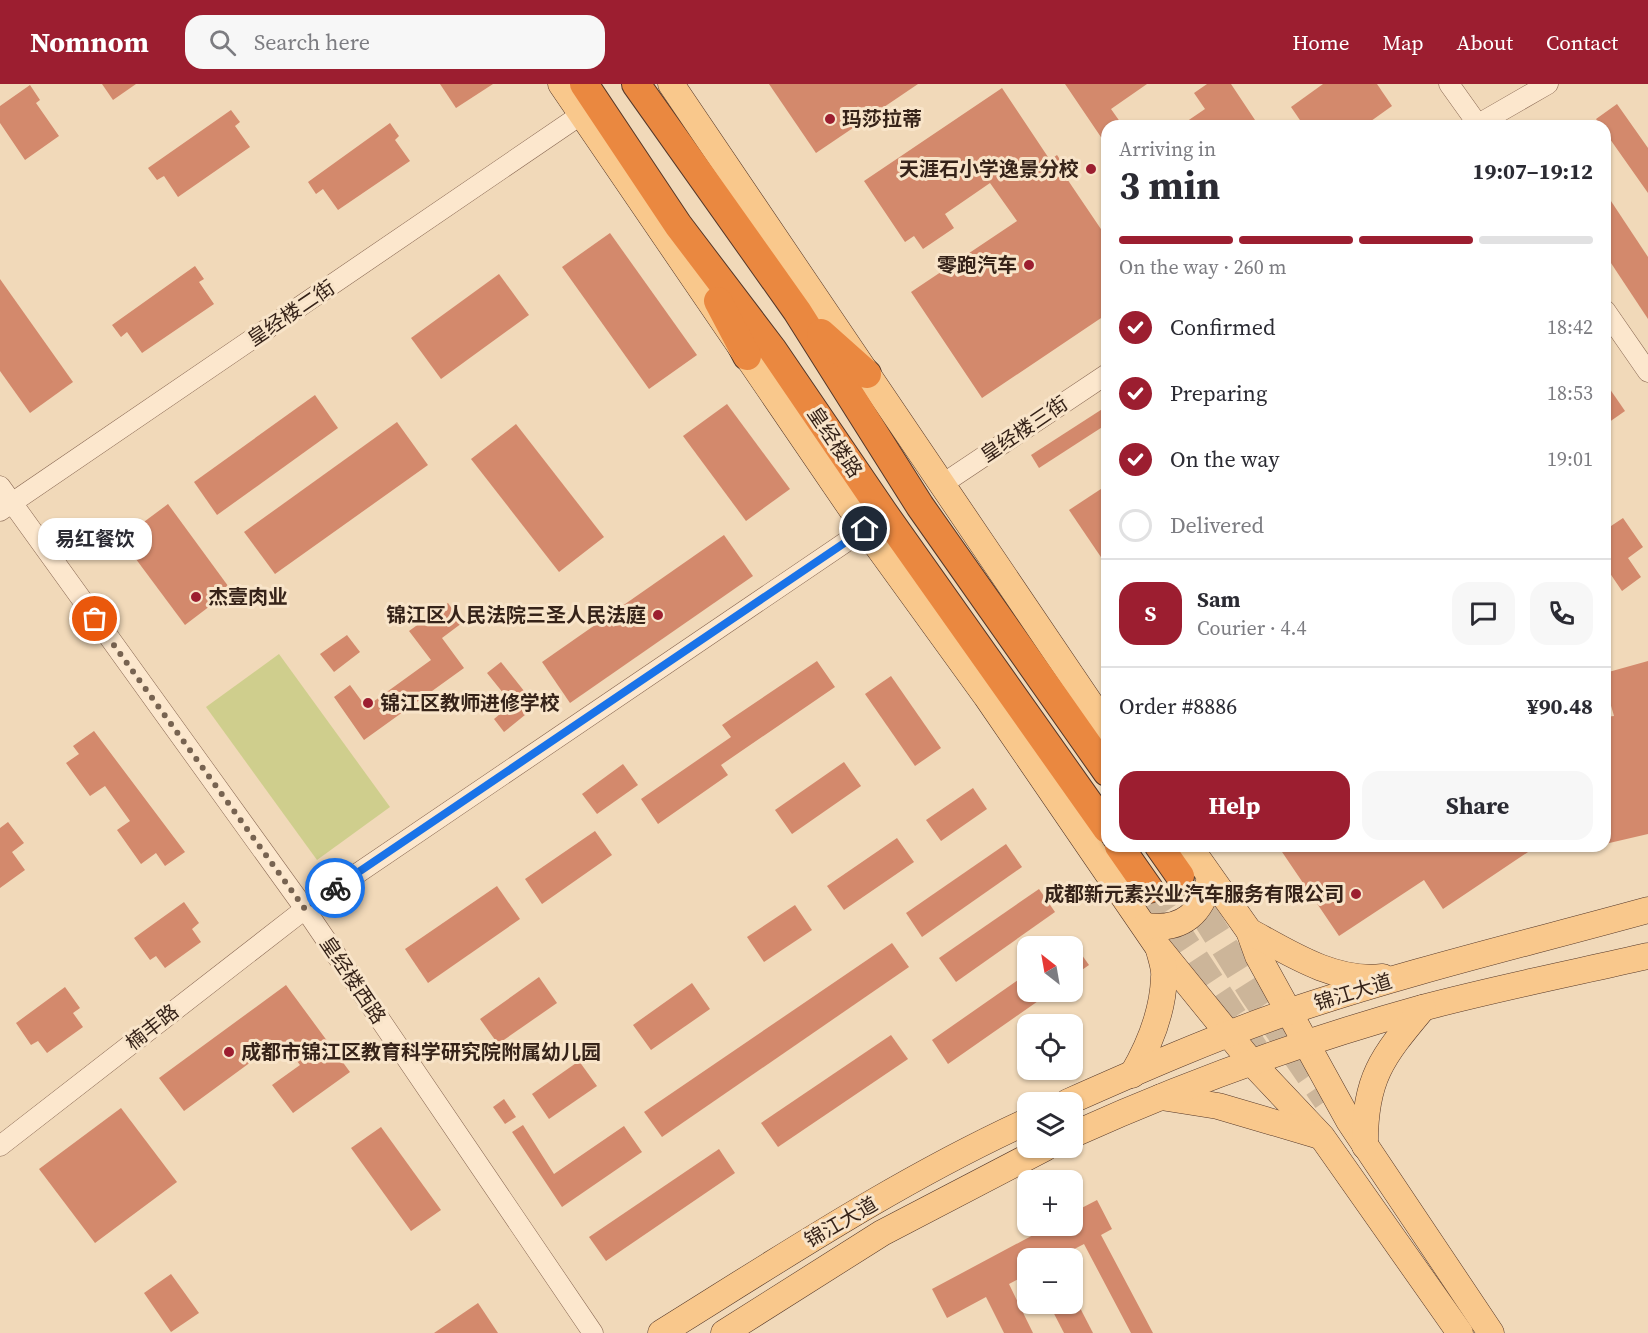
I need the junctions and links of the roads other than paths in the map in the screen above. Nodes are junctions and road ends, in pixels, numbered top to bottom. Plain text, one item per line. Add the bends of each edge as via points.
1 (561, 84) edge
2 (584, 84) edge
3 (636, 84) edge
4 (671, 84) edge
5 (1449, 84) edge
6 (1548, 84) edge
7 (582, 114) junction
8 (1474, 120) edge
9 (1486, 120) edge
10 (678, 225) junction
11 (797, 311) junction
12 (1611, 319) edge
13 (747, 356) junction
14 (1648, 372) edge
15 (867, 374) junction
16 (1101, 378) edge
17 (941, 485) junction
18 (0, 486) edge
19 (6, 507) edge
20 (865, 529) junction
21 (1101, 719) edge
22 (1101, 763) edge
23 (1101, 821) edge
24 (1123, 852) edge
25 (1163, 852) edge
26 (1193, 852) edge
27 (1180, 876) tunnel mouth
28 (1210, 877) junction
29 (1149, 889) tunnel mouth
30 (305, 909) junction
31 (1648, 910) edge
32 (1249, 931) junction
33 (1152, 936) junction
34 (1648, 956) edge
35 (1419, 973) junction
36 (1423, 1008) junction
37 (1289, 1012) junction
38 (1228, 1034) junction
39 (1307, 1044) junction
40 (1253, 1064) junction
41 (1132, 1075) junction
42 (1083, 1096) edge
43 (1158, 1096) junction
44 (1017, 1126) edge
45 (1083, 1130) edge
46 (1322, 1137) junction
47 (0, 1146) edge
48 (1365, 1146) junction
49 (1026, 1158) edge
50 (593, 1333) edge
51 (661, 1333) edge
52 (724, 1333) edge
53 (1460, 1333) edge
54 (1491, 1333) edge

1 - 7 main road
2 - 10 highway, 皇经楼路
3 - 11 highway, 皇经楼路
4 - 15 main road
5 - 8 street
6 - 9 street
7 - 13 main road
7 - 19 street, 皇经楼二街
10 - 13 highway
10 - 23 highway, 皇经楼路 via 772,349
11 - 15 highway
11 - 22 highway, 皇经楼路 via 920,506
12 - 14 street
13 - 20 main road
15 - 17 main road
16 - 17 street, 皇经楼三街
17 - 21 main road
18 - 19 street, 皇经楼西路
19 - 30 street, 皇经楼西路
20 - 30 street
20 - 33 main road
24 - 29 highway
25 - 27 highway
26 - 28 main road
28 - 32 main road
28 - 33 main road via 1202,903 1191,916
30 - 47 street, 楠丰路
30 - 50 street, 皇经楼西路
31 - 35 main road, 锦江大道
32 - 35 main road via 1311,965 1367,979
32 - 37 main road
33 - 38 main road
33 - 41 main road via 1165,976 1147,1049
34 - 36 main road, 锦江大道
35 - 37 main road, 锦江大道
36 - 39 main road, 锦江大道
36 - 48 main road via 1387,1051 1371,1088 1365,1114
37 - 38 main road, 锦江大道
37 - 39 main road
38 - 40 main road
38 - 41 main road, 锦江大道
39 - 40 main road, 锦江大道
39 - 48 main road
40 - 43 main road, 锦江大道
40 - 46 main road
41 - 42 main road, 锦江大道
43 - 45 main road, 锦江大道
43 - 46 main road via 1218,1106
44 - 51 main road, 锦江大道 via 823,1232
46 - 53 main road
48 - 54 main road
49 - 52 main road, 锦江大道 via 882,1233

